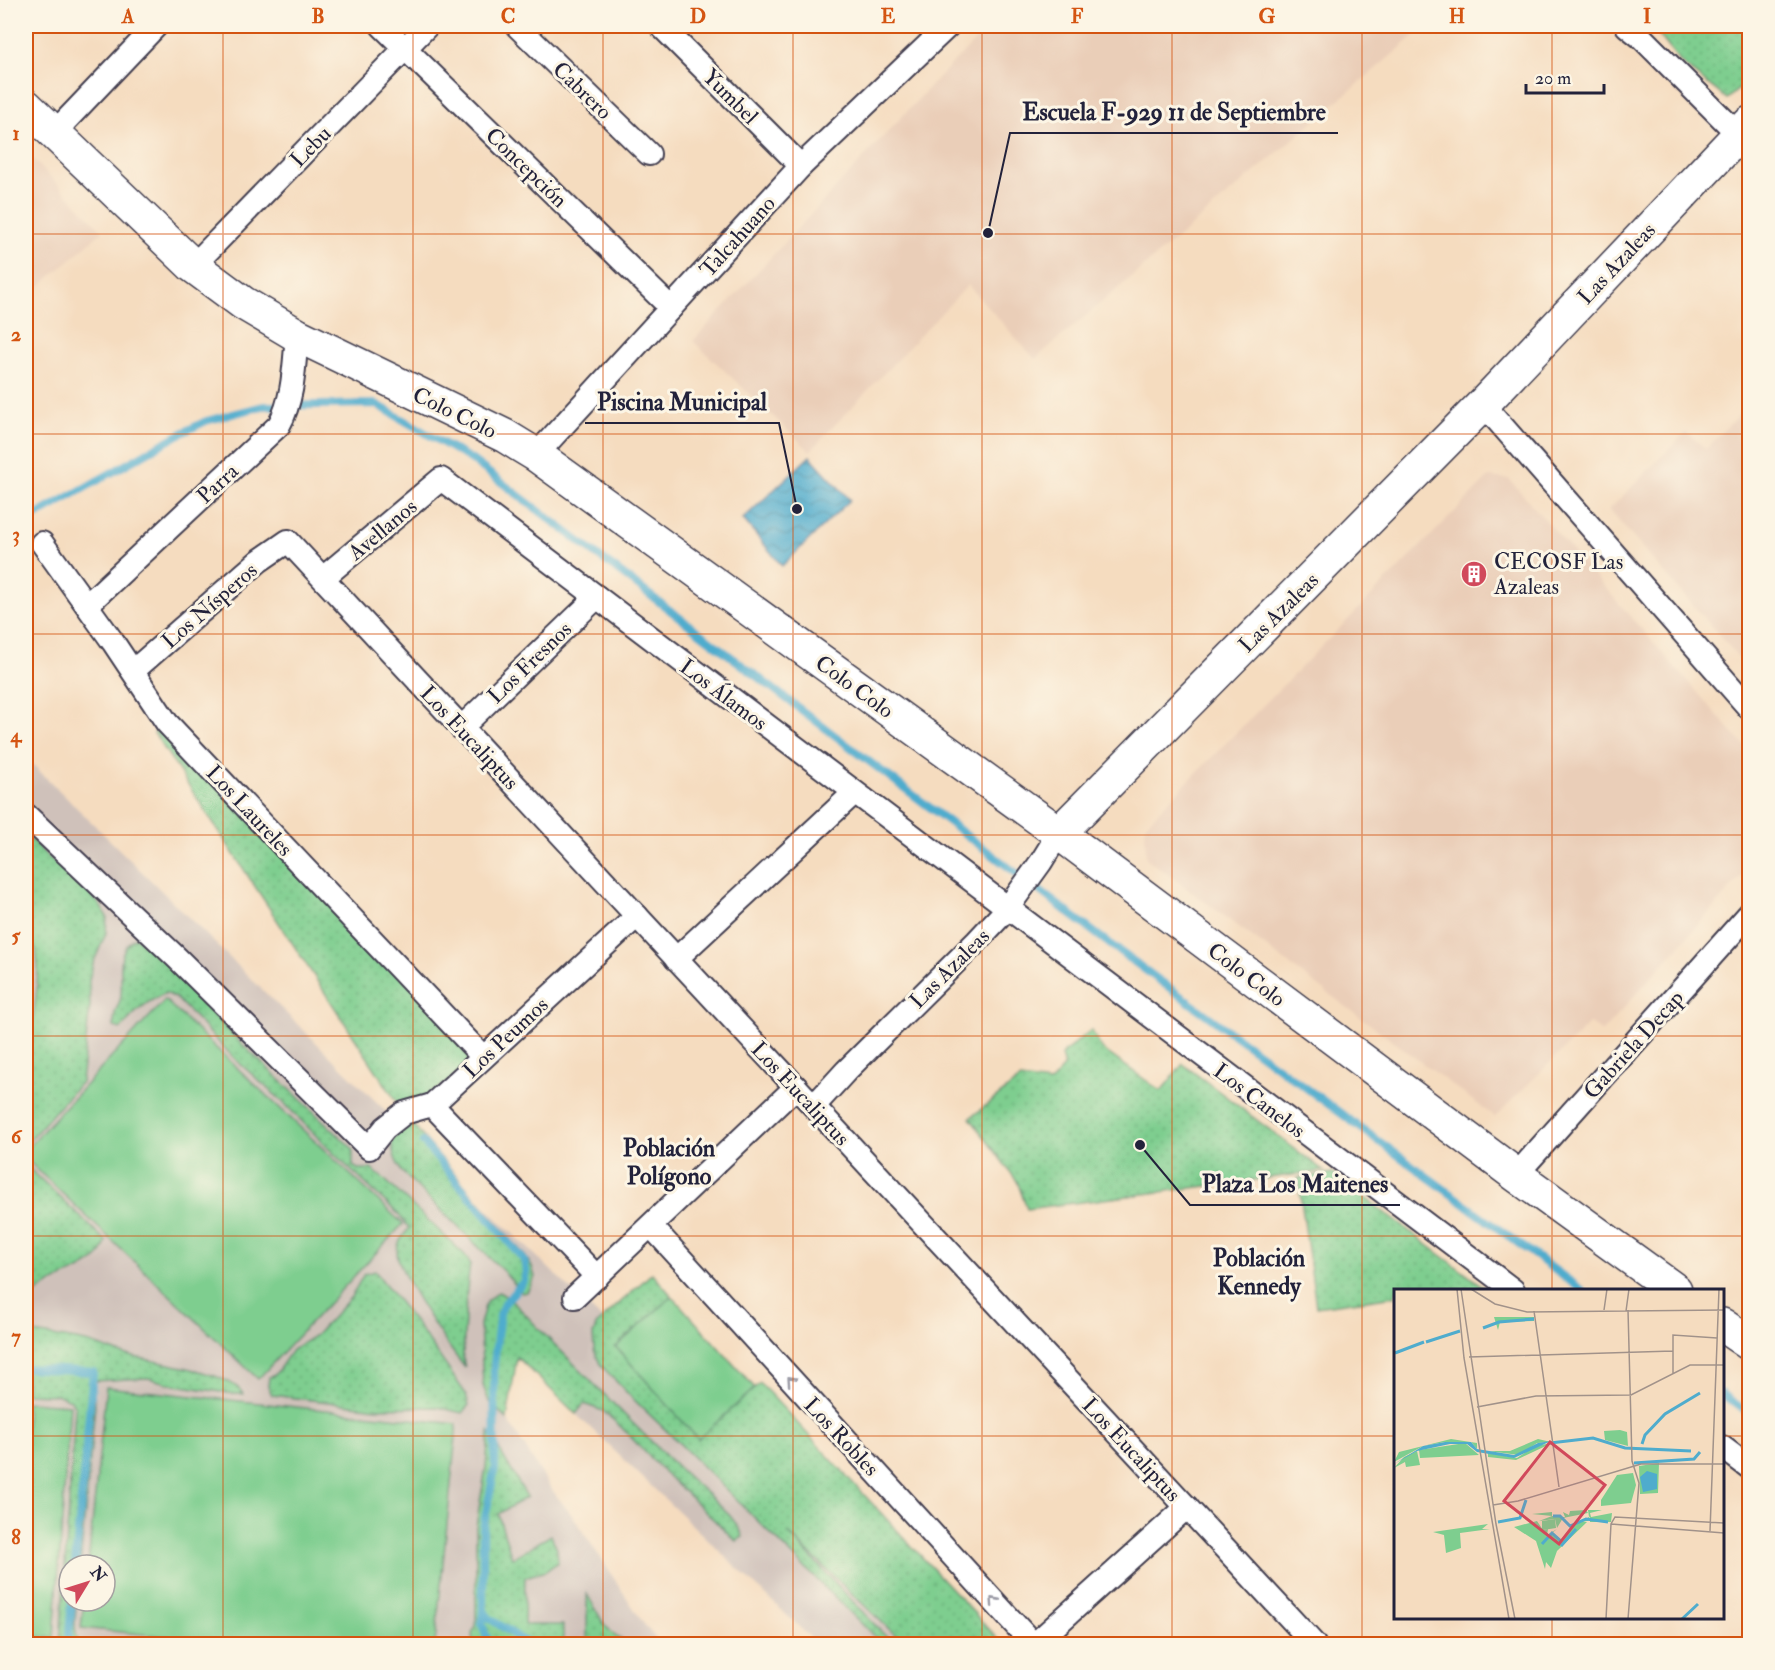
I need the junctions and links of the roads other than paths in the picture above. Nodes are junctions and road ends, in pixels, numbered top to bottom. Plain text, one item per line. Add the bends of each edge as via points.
1 (156, 26) edge
2 (382, 26) edge
3 (427, 26) edge
4 (517, 26) edge
5 (661, 26) edge
6 (948, 26) edge
7 (1627, 26) edge
8 (405, 48) junction
9 (26, 106) edge
10 (54, 133) junction
11 (1745, 135) edge
12 (649, 154) dead end
13 (801, 166) junction
14 (193, 266) junction
15 (671, 308) junction
16 (297, 335) junction
17 (1483, 404) junction
18 (536, 455) junction
19 (441, 479) joint
20 (288, 541) joint
21 (42, 543) dead end
22 (323, 578) junction
23 (597, 597) junction
24 (87, 605) junction
25 (133, 671) junction
26 (1749, 709) edge
27 (462, 728) junction
28 (854, 793) junction
29 (26, 815) edge
30 (1059, 833) junction
31 (1012, 903) junction
32 (1749, 913) edge
33 (637, 916) junction
34 (676, 959) junction
35 (483, 1057) junction
36 (796, 1087) junction
37 (432, 1104) junction
38 (813, 1106) junction
39 (1516, 1175) junction
40 (651, 1226) junction
41 (597, 1277) junction
42 (1512, 1289) edge
43 (1674, 1289) edge
44 (575, 1297) dead end
45 (1724, 1326) edge
46 (1749, 1344) edge
47 (1724, 1449) edge
48 (1749, 1468) edge
49 (1187, 1507) junction
50 (1034, 1644) edge
51 (1314, 1644) edge

1 - 10 street
2 - 8 street, Concepción
3 - 8 street, Lebu
4 - 12 street, Cabrero
5 - 13 street, Yumbel
6 - 13 street, Talcahuano
7 - 11 street
8 - 14 street, Lebu
8 - 15 street, Concepción
9 - 10 main road, Colo Colo
10 - 14 main road, Colo Colo
11 - 17 main road, Las Azaleas
13 - 15 street, Talcahuano
14 - 16 main road, Colo Colo via 243,303
15 - 18 street, Talcahuano
16 - 18 main road, Colo Colo via 505,436
16 - 24 street, Parra via 287,405 279,425
17 - 26 street
17 - 30 main road, Las Azaleas
18 - 30 main road, Colo Colo
19 - 22 street, Avellanos
19 - 23 street, Los Álamos
20 - 22 street, Los Eucaliptus
20 - 25 street, Los Nísperos
21 - 24 street, Los Laureles
22 - 27 street, Los Eucaliptus
23 - 27 street, Los Fresnos
23 - 28 street, Los Álamos
24 - 25 street, Los Laureles
25 - 35 street, Los Laureles via 167,723
27 - 33 street, Los Eucaliptus
28 - 31 street, Los Álamos
28 - 34 street
29 - 37 street, Los Peumos via 369,1148 404,1113
30 - 31 street, Las Azaleas
30 - 39 main road, Colo Colo
31 - 38 street, Las Azaleas
31 - 42 street, Los Canelos
32 - 39 street, Gabriela Decap
33 - 34 street, Los Eucaliptus
33 - 35 street, Los Peumos
34 - 36 street, Los Eucaliptus
35 - 37 street, Los Peumos
36 - 38 street, Los Eucaliptus
36 - 40 street
37 - 41 street
38 - 49 street, Los Eucaliptus
39 - 43 main road, Colo Colo
40 - 41 street
50 -> 40 street, Los Robles
41 - 44 street
45 - 46 main road
47 - 48 street
49 - 50 street
49 - 51 street, Los Eucaliptus

